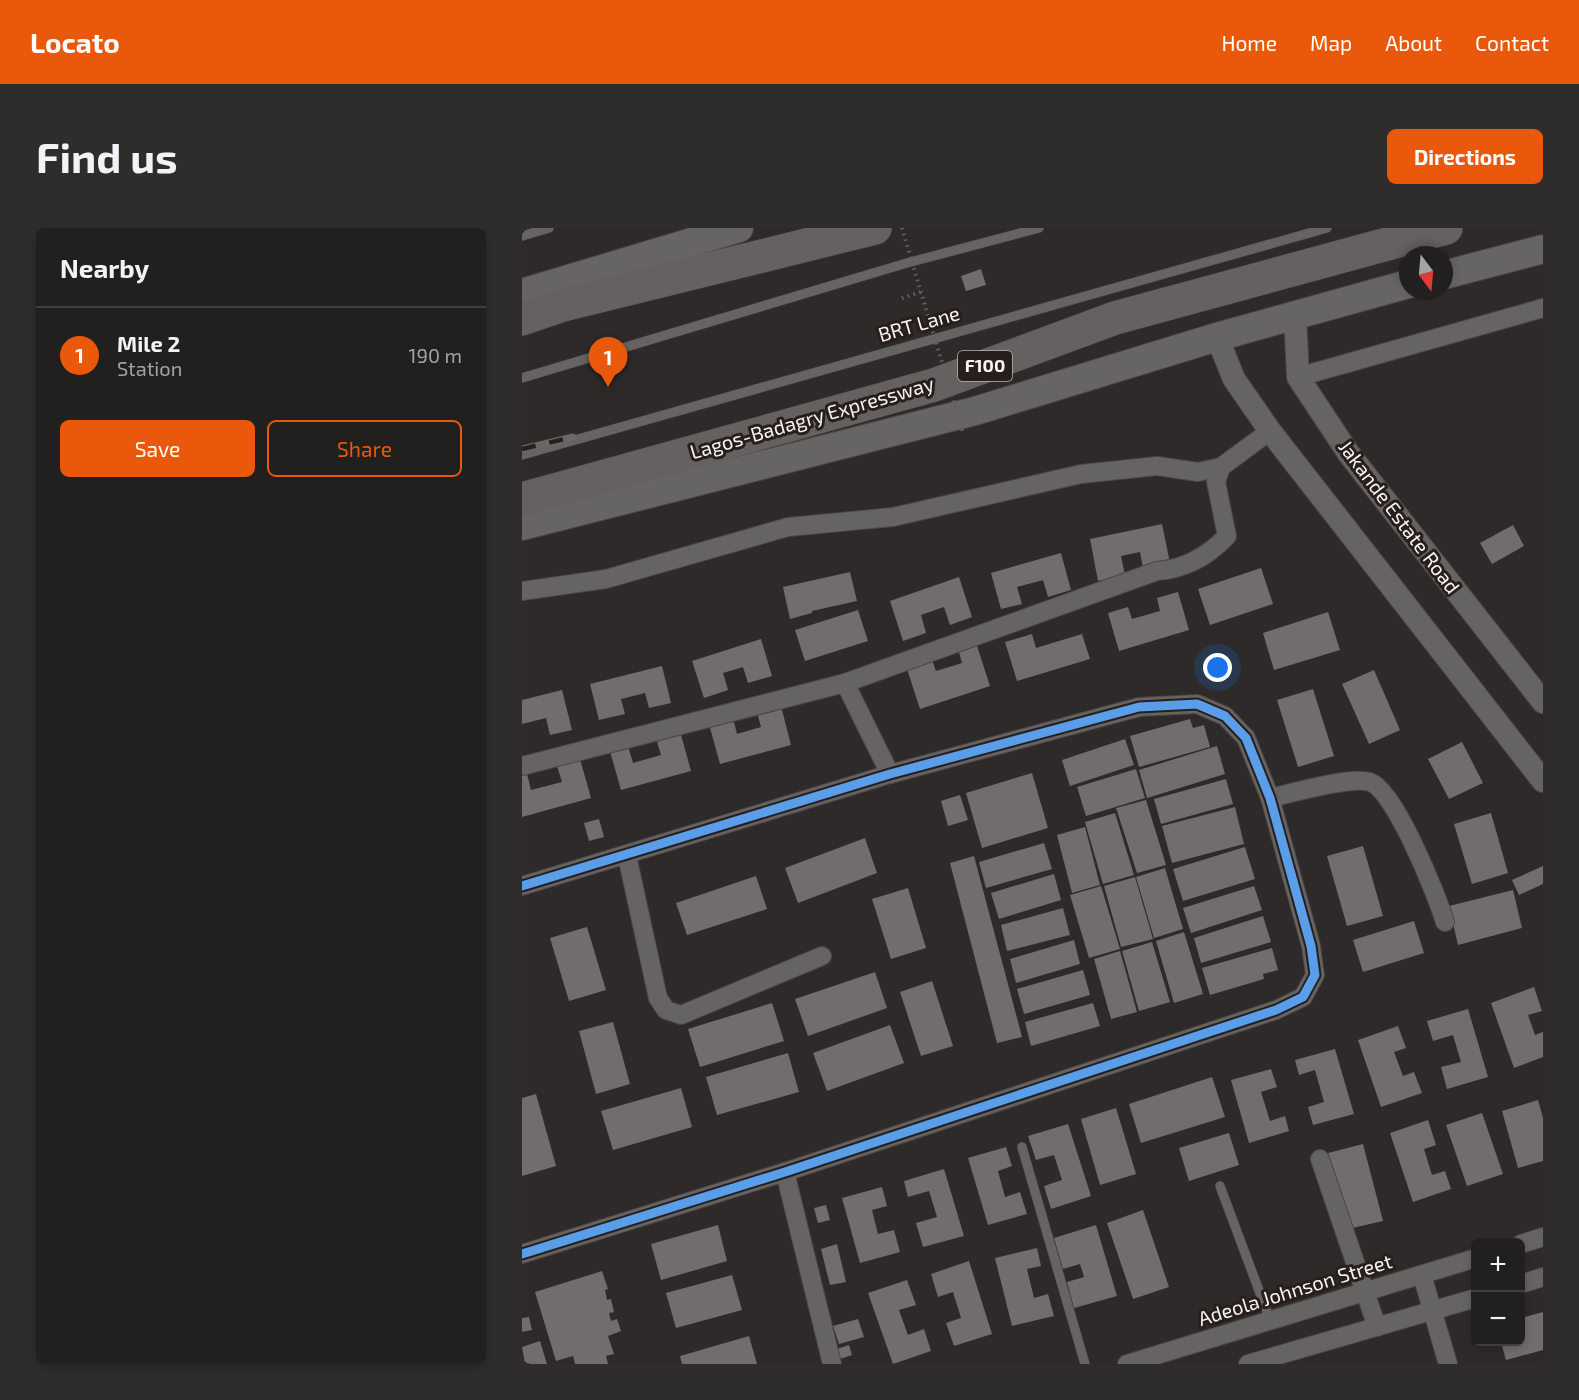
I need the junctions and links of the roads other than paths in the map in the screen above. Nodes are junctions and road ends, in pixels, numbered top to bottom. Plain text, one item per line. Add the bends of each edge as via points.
1 (549, 228) edge
2 (739, 228) edge
3 (875, 228) edge
4 (1039, 228) edge
5 (1327, 228) edge
6 (1446, 228) edge
7 (522, 236) edge
8 (1543, 249) edge
9 (1453, 273) edge
10 (1399, 286) edge
11 (522, 293) edge
12 (1543, 308) edge
13 (1295, 314) junction
14 (522, 319) edge
15 (1217, 337) junction
16 (1299, 377) junction
17 (522, 378) edge
18 (1270, 431) junction
19 (522, 454) edge
20 (1221, 467) junction
21 (522, 499) edge
22 (522, 526) edge
23 (522, 591) edge
24 (845, 683) junction
25 (1543, 702) edge
26 (522, 766) edge
27 (890, 774) junction
28 (1543, 781) edge
29 (1270, 798) junction
30 (627, 856) junction
31 (522, 886) edge
32 (1445, 922) dead end
33 (822, 956) dead end
34 (1022, 1147) dead end
35 (1320, 1159) dead end
36 (785, 1172) junction
37 (1220, 1186) dead end
38 (1543, 1237) edge
39 (1525, 1243) edge
40 (522, 1254) edge
41 (1471, 1260) edge
42 (1422, 1275) junction
43 (1543, 1277) edge
44 (1525, 1283) edge
45 (1365, 1292) junction
46 (1471, 1300) edge
47 (1433, 1312) junction
48 (1270, 1320) junction
49 (1377, 1326) junction
50 (832, 1364) edge
51 (1085, 1364) edge
52 (1127, 1364) edge
53 (1248, 1364) edge
54 (1448, 1364) edge

1 - 7 lane
2 - 11 main road
3 - 14 highway via 562,305
4 - 17 lane via 907,263
5 - 19 lane, BRT Lane
6 - 21 highway, Lagos-Badagry Expressway / F100 via 1114,318 934,385
8 - 9 main road
10 - 13 main road, Lagos-Badagry Expressway
12 - 16 street
13 - 15 main road, Lagos-Badagry Expressway
13 - 16 street, Jakande Estate Road
15 - 18 street via 1234,379
15 - 22 main road, Lagos-Badagry Expressway via 975,411
16 - 25 street, Jakande Estate Road via 1349,454
18 - 20 street
18 - 28 street
20 - 23 street via 1198,472 1156,466 1081,474 893,517 788,526 606,579
20 - 24 street via 1216,482 1227,536 1210,554 1176,570 1157,571
24 - 26 street
24 - 27 street
27 - 29 street via 1138,707 1197,704 1225,716 1246,738
27 - 30 street
29 - 32 street via 1352,781 1371,782 1384,791 1426,871
29 - 36 street via 1311,945 1315,975 1303,997 1276,1010
30 - 31 street
30 - 33 street via 658,998 666,1010 681,1015
34 - 51 lane
35 - 45 street
36 - 40 street
36 - 50 street
37 - 48 lane
38 - 39 street
41 - 42 street, Adeola Johnson Street
42 - 45 street, Adeola Johnson Street
42 - 47 street
43 - 44 street
45 - 48 street, Adeola Johnson Street
45 - 49 street
46 - 47 street
47 - 49 street
47 - 54 street
48 - 52 street, Adeola Johnson Street
49 - 53 street

